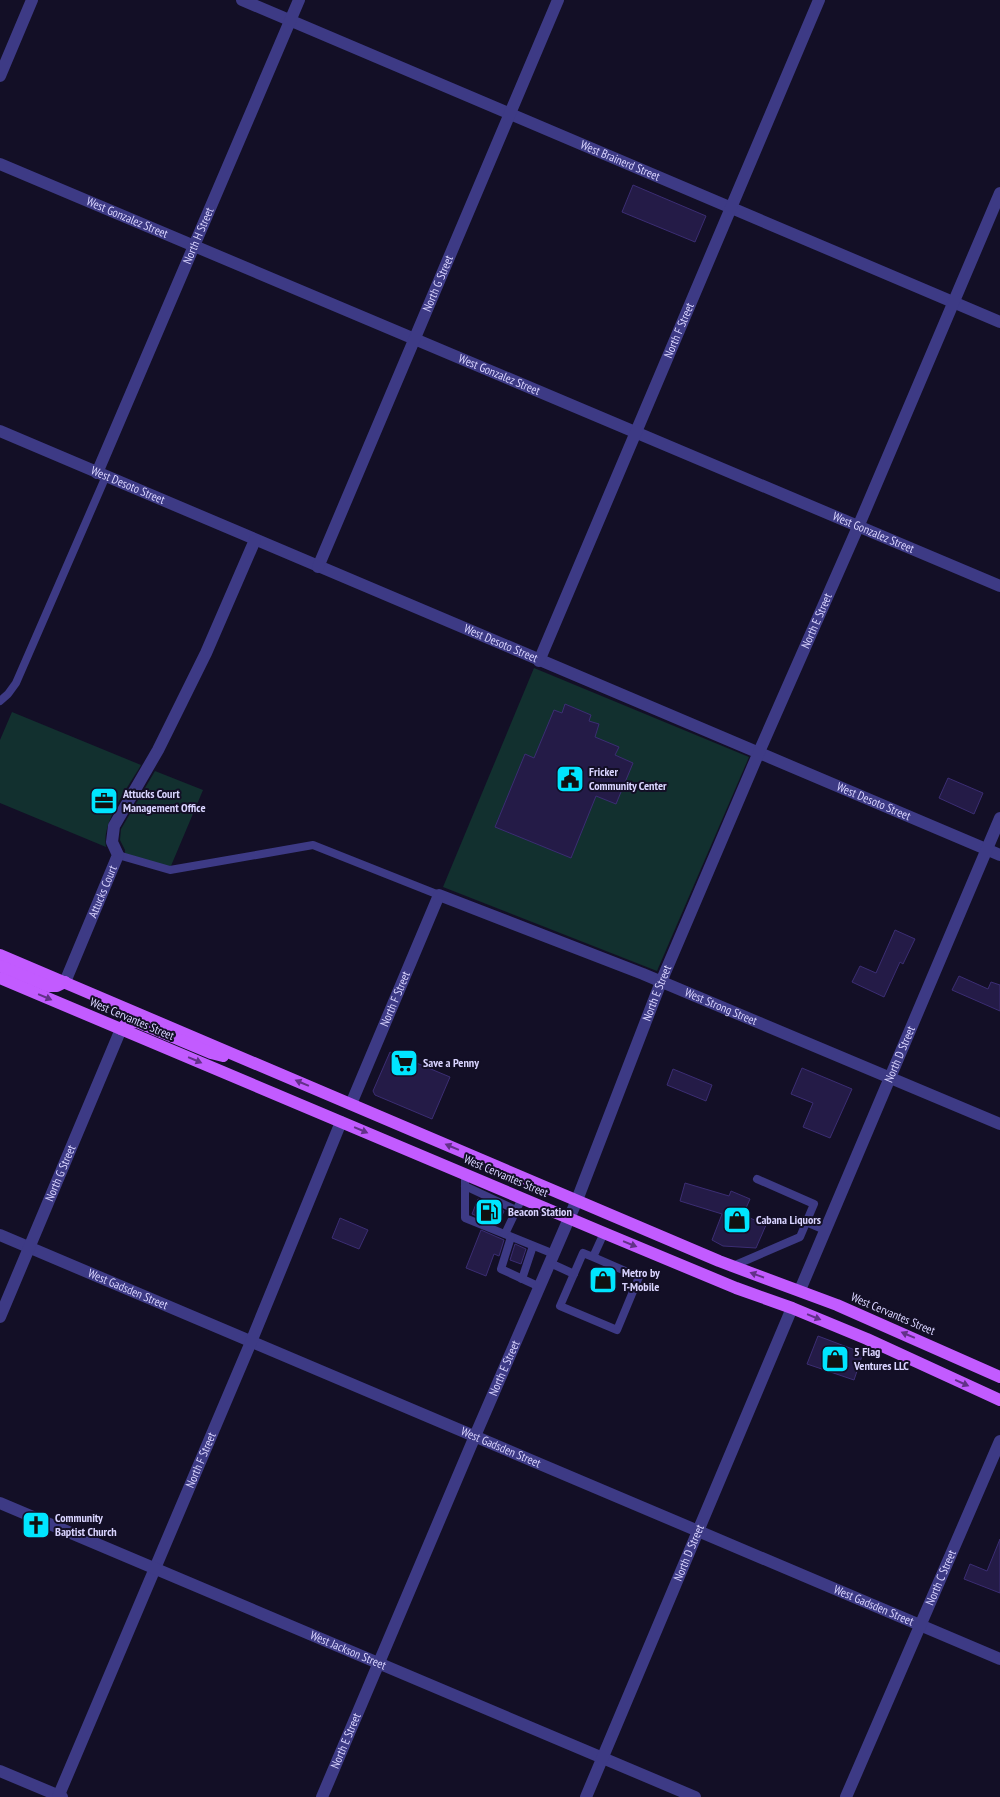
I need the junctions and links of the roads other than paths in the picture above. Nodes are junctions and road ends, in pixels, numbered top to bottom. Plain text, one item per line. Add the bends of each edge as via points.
1 (32, 0) edge
2 (242, 0) edge
3 (299, 0) edge
4 (558, 0) edge
5 (818, 0) edge
6 (290, 21) junction
7 (0, 76) edge
8 (510, 114) junction
9 (0, 164) edge
10 (1000, 193) edge
11 (731, 207) junction
12 (194, 246) junction
13 (954, 302) junction
14 (1000, 322) edge
15 (414, 339) junction
16 (0, 432) edge
17 (635, 432) junction
18 (101, 475) junction
19 (858, 527) junction
20 (255, 540) junction
21 (318, 567) junction
22 (1000, 586) edge
23 (539, 661) junction
24 (0, 701) edge
25 (759, 752) junction
26 (1000, 818) edge
27 (987, 850) junction
28 (118, 855) junction
29 (1000, 855) edge
30 (439, 895) junction
31 (0, 955) edge
32 (0, 966) edge
33 (0, 978) edge
34 (65, 982) junction
35 (661, 982) junction
36 (121, 1029) junction
37 (241, 1057) junction
38 (890, 1077) junction
39 (351, 1104) junction
40 (341, 1122) junction
41 (1000, 1124) edge
42 (757, 1179) dead end
43 (465, 1180) junction
44 (522, 1198) junction
45 (577, 1200) junction
46 (516, 1210) junction
47 (569, 1218) junction
48 (806, 1222) junction
49 (825, 1230) junction
50 (604, 1233) junction
51 (0, 1235) edge
52 (508, 1235) junction
53 (533, 1246) junction
54 (29, 1248) junction
55 (594, 1257) junction
56 (552, 1259) junction
57 (733, 1266) junction
58 (574, 1274) junction
59 (522, 1278) junction
60 (540, 1286) junction
61 (800, 1290) junction
62 (792, 1308) junction
63 (0, 1317) edge
64 (251, 1342) junction
65 (1000, 1377) edge
66 (1000, 1400) edge
67 (475, 1436) junction
68 (1000, 1441) edge
69 (0, 1503) edge
70 (699, 1531) junction
71 (154, 1568) junction
72 (919, 1625) junction
73 (1000, 1660) edge
74 (379, 1664) junction
75 (603, 1758) junction
76 (0, 1771) edge
77 (60, 1796) edge
78 (322, 1797) edge
79 (586, 1797) edge
80 (695, 1797) edge
81 (846, 1797) edge

1 - 7 street
2 - 6 street, West Brainerd Street
3 - 6 street, North H Street
4 - 8 street, North G Street
5 - 11 street, North F Street
6 - 8 street, West Brainerd Street
6 - 12 street, North H Street
8 - 11 street, West Brainerd Street
8 - 15 street, North G Street
9 - 12 street, West Gonzalez Street
10 - 13 street, North E Street
11 - 13 street, West Brainerd Street
11 - 17 street, North F Street
12 - 15 street, West Gonzalez Street
12 - 18 street, North H Street
13 - 14 street, West Brainerd Street
13 - 19 street, North E Street
15 - 17 street, West Gonzalez Street
15 - 21 street, North G Street
16 - 18 street, West Desoto Street
17 - 19 street, West Gonzalez Street
17 - 23 street, North F Street
18 - 20 street, West Desoto Street
18 - 24 lane via 16,683
19 - 22 street, West Gonzalez Street
19 - 25 street, North E Street
20 - 21 street, West Desoto Street
20 - 28 street, Attucks Court via 206,653 158,750 114,826 112,842
21 - 23 street, West Desoto Street
23 - 25 street, West Desoto Street
25 - 27 street, West Desoto Street
25 - 35 street, North E Street
26 - 27 street, North D Street
27 - 29 street, West Desoto Street
27 - 38 street, North D Street
28 - 30 lane via 170,870 312,845
28 - 34 street, Attucks Court
30 - 35 street, West Strong Street
30 - 39 street, North F Street
31 - 34 main road, West Cervantes Street
32 - 34 main road via 48,986
33 -> 36 main road, West Cervantes Street
34 - 37 main road, West Cervantes Street
35 - 38 street, West Strong Street
35 - 45 street, North E Street
36 - 37 main road via 127,1022 137,1022 211,1053
36 -> 40 main road, West Cervantes Street
36 - 54 street, North G Street
39 -> 37 main road, West Cervantes Street
38 - 41 street, West Strong Street
38 - 49 street, North D Street
45 -> 39 main road, West Cervantes Street
40 -> 43 main road, West Cervantes Street
40 - 64 street, North F Street
42 - 48 lane via 814,1204
43 - 44 main road, West Cervantes Street
43 - 46 lane
43 - 52 lane via 466,1218
44 - 46 lane
44 - 47 main road, West Cervantes Street
45 - 47 street, North E Street
45 - 57 main road, West Cervantes Street
46 - 52 lane
47 - 50 main road, West Cervantes Street
47 - 56 street, North E Street
48 - 49 lane
48 - 57 lane via 800,1237
49 - 61 street, North D Street
50 - 55 lane
50 -> 62 main road, West Cervantes Street
51 - 54 street, West Gadsden Street
52 - 53 lane
52 - 59 lane via 501,1269
53 - 56 lane
53 - 59 lane
54 - 63 street, North G Street
54 - 64 street, West Gadsden Street
55 - 58 lane via 583,1253
55 - 58 lane via 639,1277 617,1330 560,1306
56 - 58 lane
56 - 60 street, North E Street
61 -> 57 main road, West Cervantes Street
59 - 60 lane
60 - 67 street, North E Street
65 -> 61 main road, West Cervantes Street
62 -> 66 main road, West Cervantes Street
62 - 70 street, North D Street
64 - 67 street, West Gadsden Street
64 - 71 street, North F Street
67 - 70 street, West Gadsden Street
67 - 74 street, North E Street
68 - 72 street, North C Street
69 - 71 street, West Jackson Street
70 - 72 street, West Gadsden Street
70 - 75 street, North D Street
71 - 74 street, West Jackson Street
71 - 77 street, North F Street
72 - 73 street, West Gadsden Street
72 - 81 street, North C Street
74 - 75 street, West Jackson Street
74 - 78 street, North E Street
75 - 79 street, North D Street
75 - 80 street, West Jackson Street
76 - 77 street

